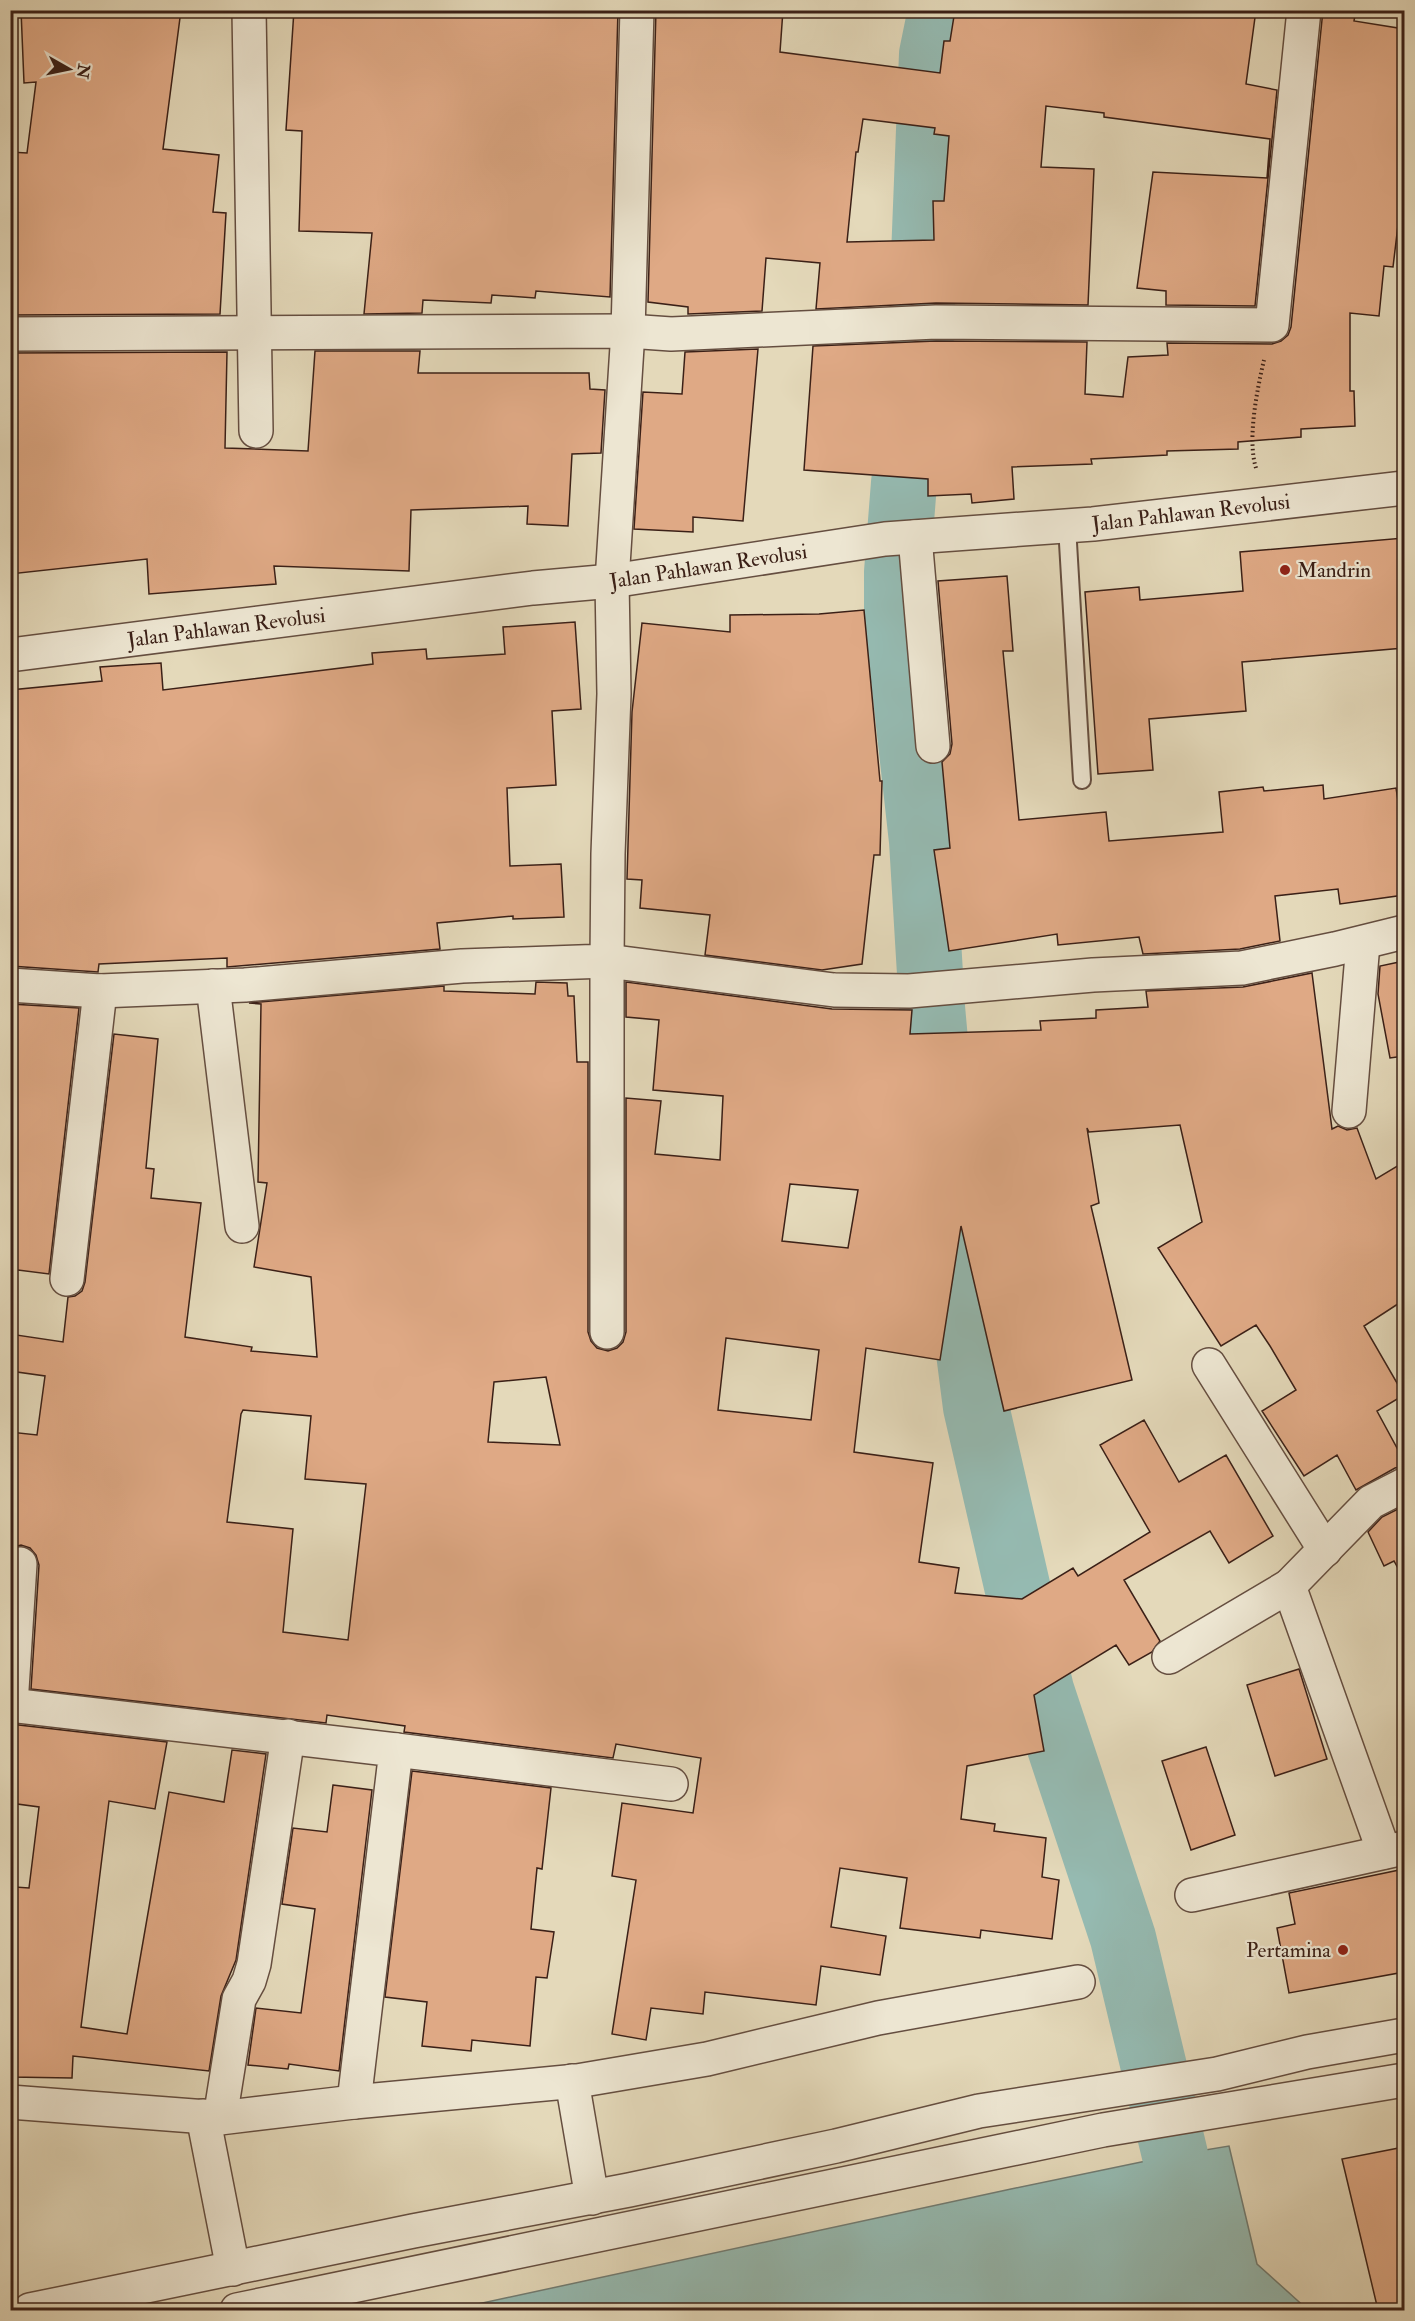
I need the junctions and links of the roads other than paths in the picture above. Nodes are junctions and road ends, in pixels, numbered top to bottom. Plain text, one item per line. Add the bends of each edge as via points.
1 (249, 10) edge
2 (637, 10) edge
3 (1304, 10) edge
4 (628, 331) junction
5 (254, 333) junction
6 (10, 334) edge
7 (256, 431) dead end
8 (1404, 488) edge
9 (1068, 526) junction
10 (902, 538) junction
11 (612, 581) junction
12 (10, 654) edge
13 (933, 746) dead end
14 (1082, 780) dead end
15 (1404, 932) edge
16 (1363, 943) junction
17 (607, 961) junction
18 (10, 985) edge
19 (213, 986) junction
20 (100, 991) junction
21 (1349, 1111) dead end
22 (242, 1226) dead end
23 (67, 1278) dead end
24 (607, 1332) dead end
25 (1209, 1365) dead end
26 (1404, 1485) edge
27 (1325, 1550) junction
28 (20, 1564) dead end
29 (1289, 1586) junction
30 (1168, 1657) dead end
31 (11, 1705) edge
32 (288, 1736) junction
33 (396, 1750) junction
34 (671, 1784) dead end
35 (1394, 1850) edge
36 (1192, 1895) dead end
37 (1078, 1982) dead end
38 (1404, 2035) edge
39 (1404, 2080) edge
40 (572, 2081) junction
41 (10, 2102) edge
42 (354, 2102) junction
43 (210, 2124) junction
44 (592, 2198) junction
45 (230, 2257) junction
46 (30, 2310) edge
47 (237, 2310) edge

1 - 5 street
2 - 4 street
3 - 4 street via 1272,325 921,323 671,334
4 - 5 street
4 - 11 street
5 - 6 street
5 - 7 street
8 - 9 street, Jalan Pahlawan Revolusi
9 - 10 street, Jalan Pahlawan Revolusi
9 - 14 lane
10 - 11 street, Jalan Pahlawan Revolusi
10 - 13 street
11 - 12 street, Jalan Pahlawan Revolusi
11 - 17 street via 614,694
15 - 16 street
16 - 17 street via 1242,968 1093,975 909,991 834,990
16 - 21 street
17 - 19 street via 462,966
17 - 24 street
18 - 20 street
19 - 20 street
19 - 22 street
20 - 23 street
25 - 27 street
26 - 27 street via 1371,1502
27 - 29 street
28 - 31 street
29 - 30 street
29 - 35 street
31 - 32 street
32 - 33 street
32 - 43 street via 254,1964 239,1999
33 - 34 street
33 - 42 street
35 - 36 street
37 - 40 street via 878,2018 707,2059
38 - 44 street via 1306,2052 1217,2074 979,2111
39 - 47 street via 1103,2130
40 - 42 street
40 - 44 street
41 - 43 street
42 - 43 street
43 - 45 street
44 - 45 street via 413,2231
45 - 46 street

